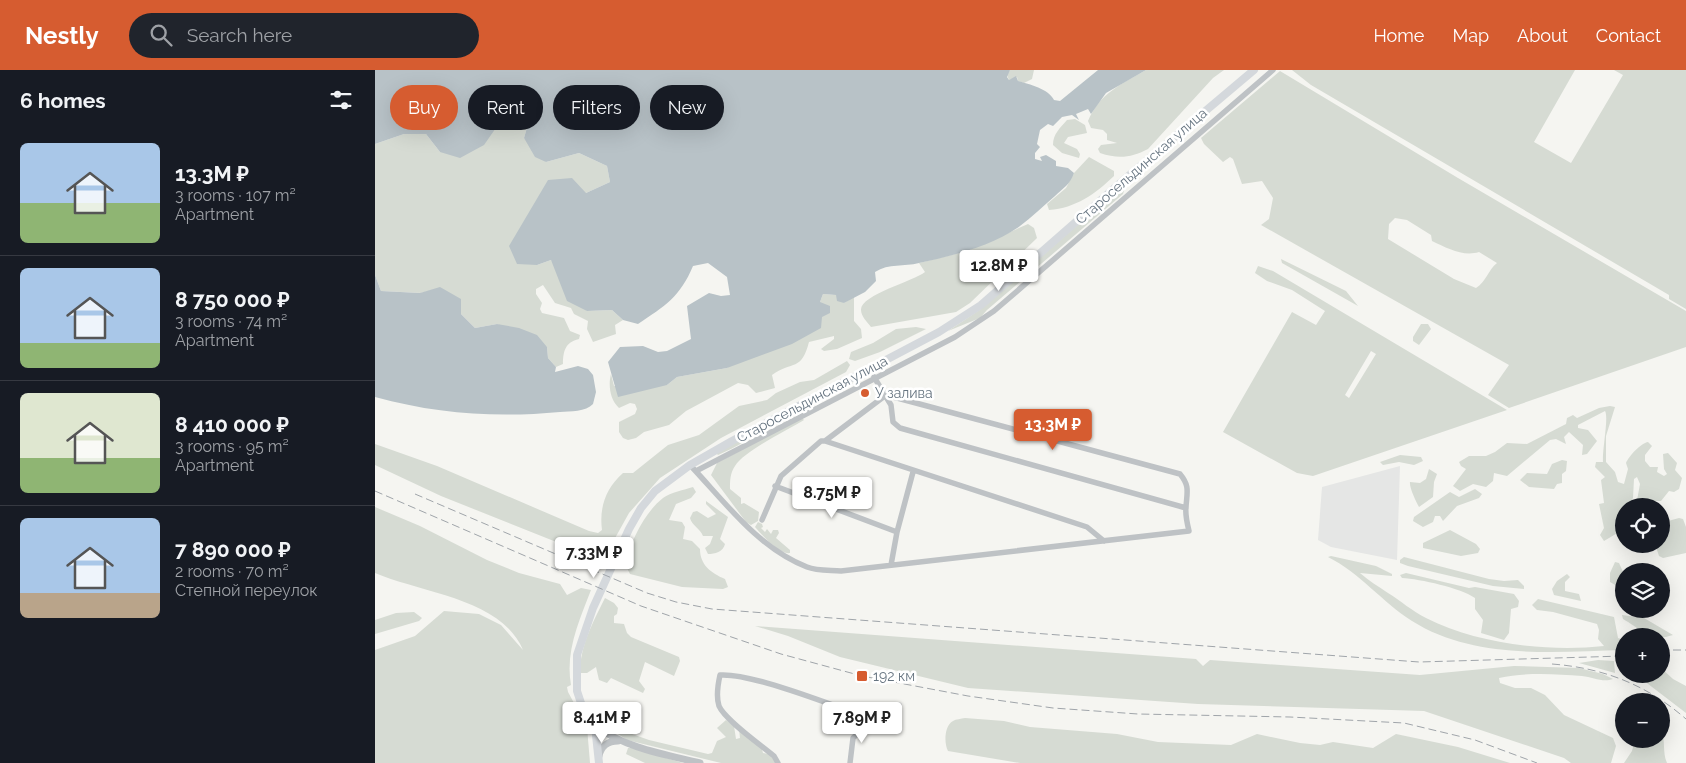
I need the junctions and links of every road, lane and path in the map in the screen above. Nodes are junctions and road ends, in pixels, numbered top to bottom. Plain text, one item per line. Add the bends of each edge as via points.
1 (1254, 70) edge
2 (1273, 70) edge
3 (939, 332) junction
4 (944, 342) junction
5 (875, 377) junction
6 (886, 395) junction
7 (825, 441) junction
8 (693, 468) junction
9 (913, 472) junction
10 (775, 486) junction
11 (1185, 508) junction
12 (762, 520) dead end
13 (897, 532) junction
14 (1104, 541) junction
15 (891, 565) junction
16 (899, 705) dead end
17 (869, 723) junction
18 (595, 726) junction
19 (621, 741) junction
20 (599, 761) edge
21 (700, 763) edge
22 (778, 763) edge
23 (851, 763) edge

1 - 3 main road, Старосельдинская улица via 997,293
2 - 4 street via 994,311
3 - 4 street
3 - 8 main road, Старосельдинская улица
4 - 5 street
5 - 6 street
5 - 8 street
6 - 7 street
6 - 11 street via 893,422 900,428
6 - 11 street via 1180,474 1189,490
7 - 9 street
7 - 10 street via 781,476
8 - 15 street via 767,544 808,567 841,571
8 - 18 main road, Старосельдинская улица via 655,491 641,508 593,608 577,655 576,679 583,709
9 - 13 street
9 - 14 street via 1087,526
10 - 12 street
10 - 13 street
11 - 14 street via 1189,531
13 - 15 street
14 - 15 street
16 - 17 street via 894,719
17 - 22 street via 861,715 779,688 720,675 719,706
17 - 23 street via 853,738
18 - 19 street, Старосельдинская улица
18 - 20 main road
19 - 20 street via 613,741 603,747
19 - 21 street, Старосельдинская улица

